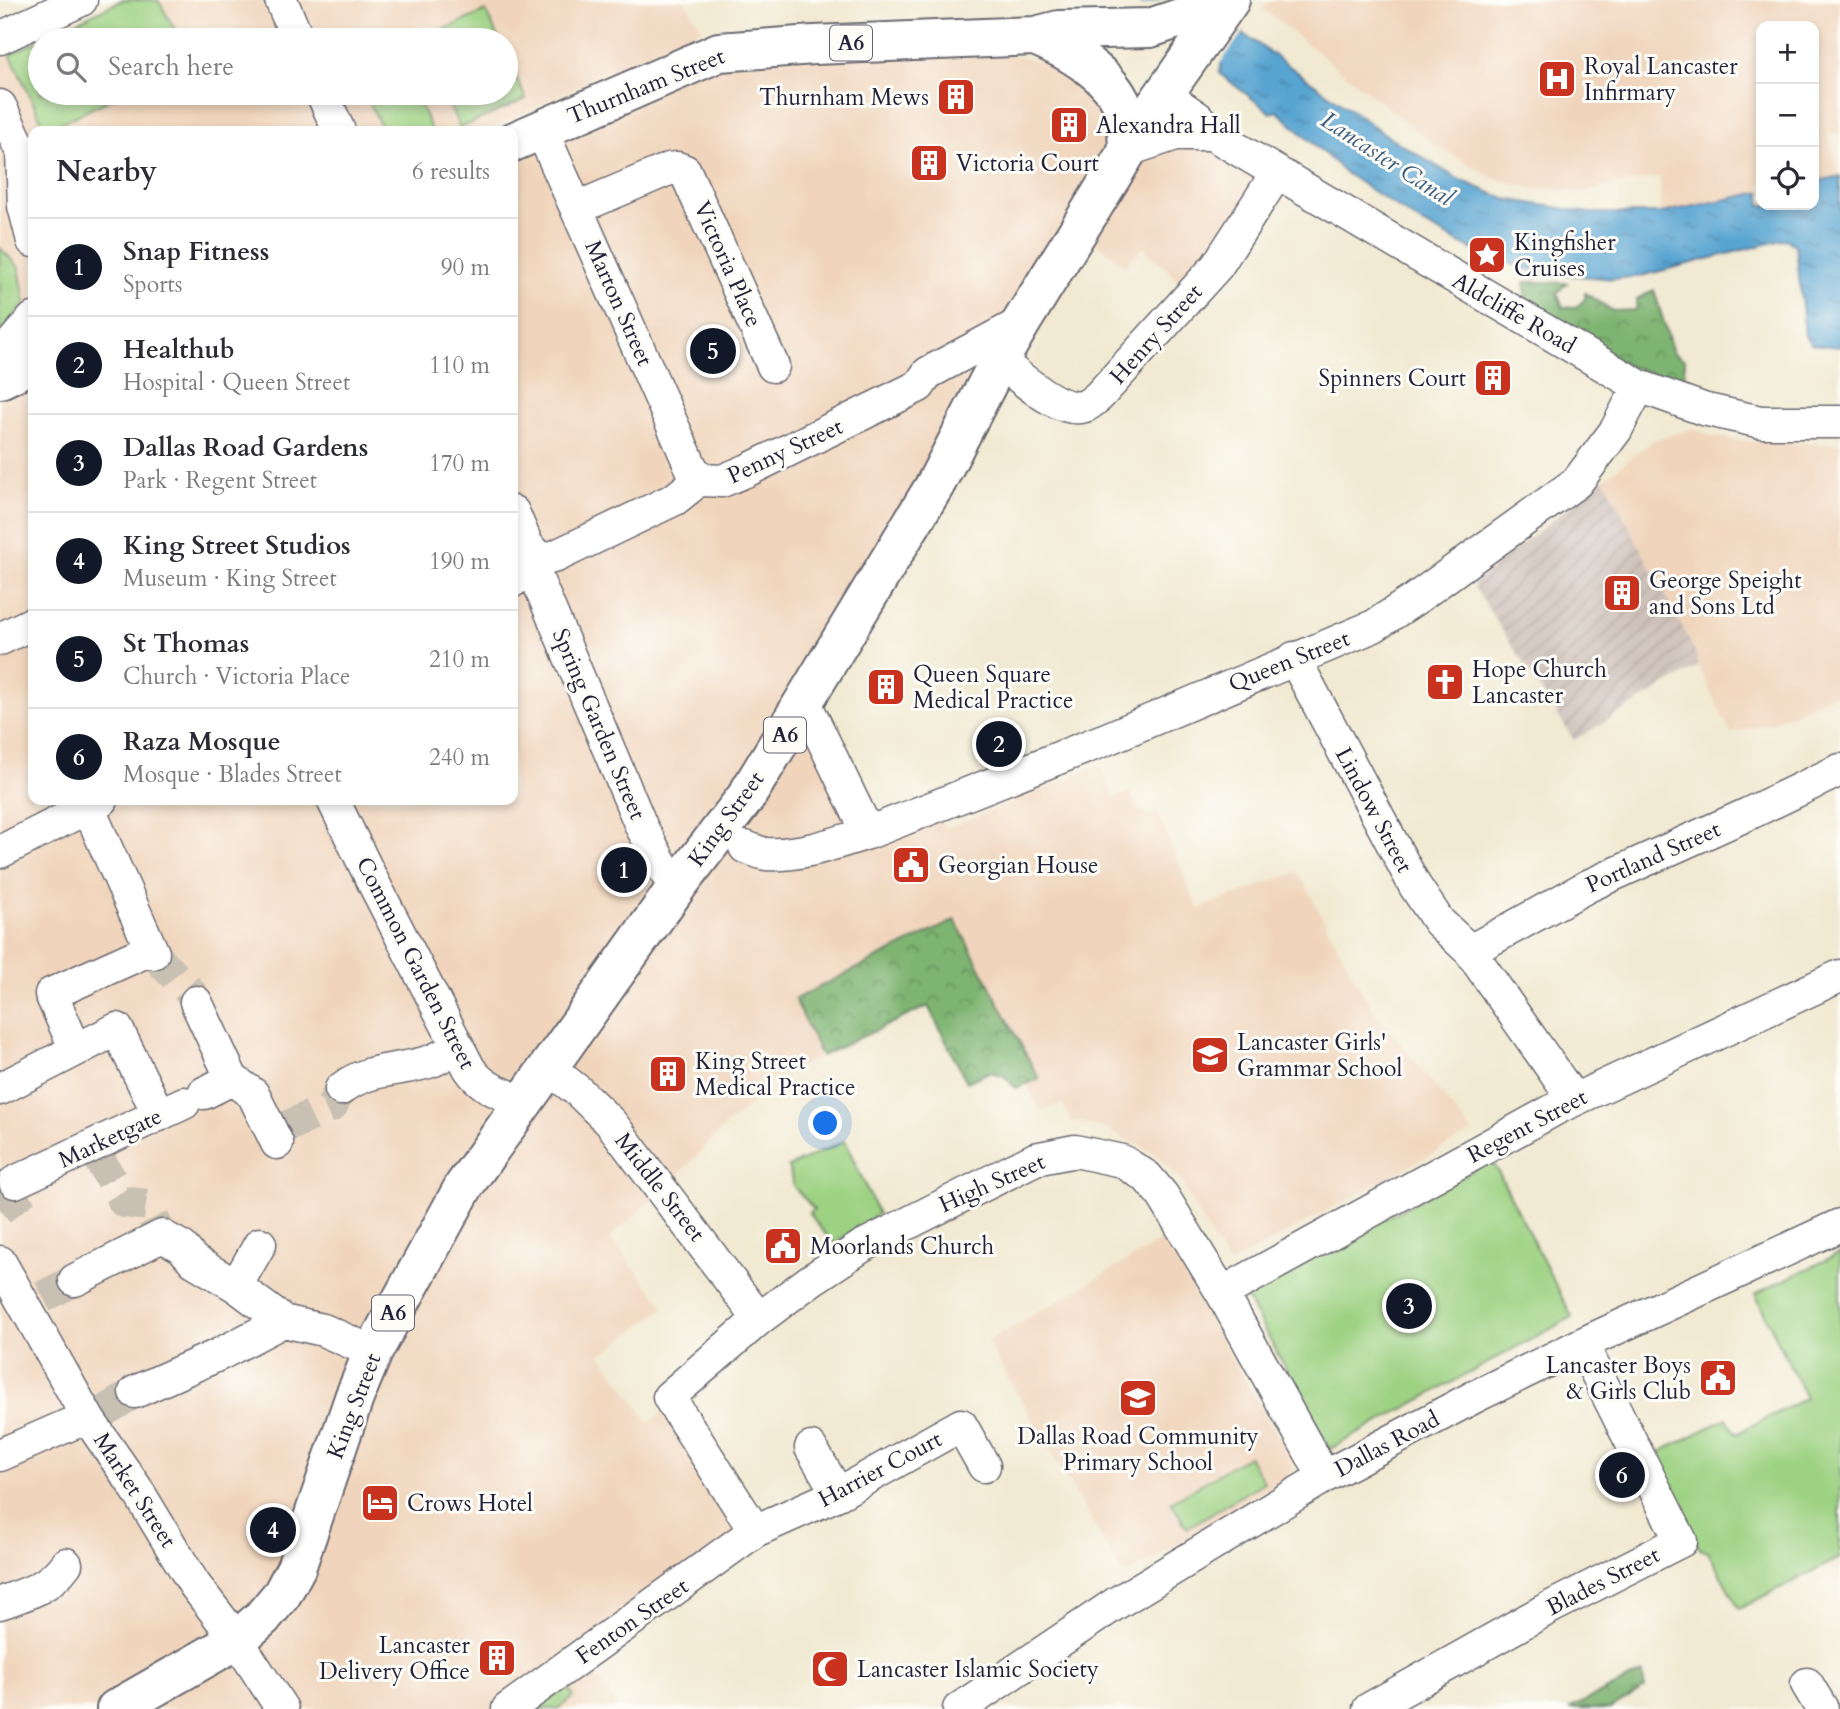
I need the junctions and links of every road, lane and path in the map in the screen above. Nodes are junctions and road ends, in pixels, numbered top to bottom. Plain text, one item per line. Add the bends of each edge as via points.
1 (81, 0) edge
2 (281, 0) edge
3 (1221, 1) edge
4 (293, 28) edge
5 (0, 38) edge
6 (1045, 41) junction
7 (1163, 94) junction
8 (328, 105) edge
9 (0, 106) edge
10 (338, 126) edge
11 (1212, 134) junction
12 (527, 136) edge
13 (1128, 150) junction
14 (1277, 173) junction
15 (12, 205) edge
16 (577, 208) junction
17 (28, 232) edge
18 (1021, 323) junction
19 (28, 325) edge
20 (0, 357) edge
21 (28, 365) edge
22 (773, 366) dead end
23 (995, 369) junction
24 (0, 379) edge
25 (1639, 386) junction
26 (1840, 422) edge
27 (698, 476) junction
28 (518, 524) edge
29 (537, 558) junction
30 (518, 576) edge
31 (28, 625) edge
32 (0, 639) edge
33 (1294, 659) junction
34 (805, 703) junction
35 (1840, 770) edge
36 (91, 805) edge
37 (96, 805) edge
38 (335, 805) edge
39 (868, 833) junction
40 (745, 847) dead end
41 (0, 852) edge
42 (678, 885) junction
43 (1469, 951) junction
44 (1840, 976) edge
45 (196, 1002) tunnel mouth
46 (458, 1046) junction
47 (76, 1050) junction
48 (547, 1067) junction
49 (233, 1079) junction
50 (0, 1089) edge
51 (341, 1089) tunnel mouth
52 (1574, 1100) junction
53 (523, 1102) junction
54 (182, 1103) junction
55 (277, 1135) dead end
56 (28, 1178) tunnel mouth
57 (1840, 1225) edge
58 (260, 1244) dead end
59 (0, 1262) edge
60 (75, 1280) tunnel mouth
61 (236, 1286) junction
62 (1222, 1293) junction
63 (759, 1319) junction
64 (283, 1321) junction
65 (1582, 1344) junction
66 (373, 1352) junction
67 (135, 1392) tunnel mouth
68 (93, 1416) junction
69 (811, 1448) dead end
70 (0, 1455) edge
71 (984, 1466) dead end
72 (1324, 1477) junction
73 (838, 1494) junction
74 (755, 1531) junction
75 (66, 1564) dead end
76 (0, 1603) edge
77 (237, 1640) junction
78 (1840, 1698) edge
79 (1817, 1701) edge
80 (116, 1709) edge
81 (282, 1709) edge
82 (508, 1709) edge
83 (959, 1709) edge
84 (1369, 1709) edge

1 - 5 street
2 - 4 street
3 - 6 main road, Thurnham Street / A6 via 1153,27 1059,30
3 - 7 main road, Penny Street / A6 via 1190,58
6 - 7 main road, Thurnham Street / A6 via 1095,53
6 - 12 main road, Thurnham Street / A6 via 719,51
6 - 13 main road via 1098,74 1117,96 1127,123
7 - 11 street, Aldcliffe Road via 1198,118
7 - 13 main road, Penny Street / A6
8 - 10 street
9 - 15 street via 22,152
11 - 13 street via 1176,134
11 - 14 street, Aldcliffe Road
12 - 16 street, Marton Street
13 - 18 main road, Penny Street / A6
14 - 23 street, Henry Street via 1217,266 1085,406 1051,399
14 - 25 street, Aldcliffe Road
15 - 17 street
16 - 22 street, Victoria Place via 677,168 685,171
16 - 27 street, Marton Street
18 - 23 main road, Penny Street / A6
18 - 27 street, Penny Street via 928,373 919,386 776,457 722,481 709,482
19 - 20 street
21 - 24 main road
23 - 34 main road, King Street / A6 via 935,485
25 - 26 street, Aldcliffe Road via 1703,409 1761,422
25 - 33 street, Queen Street via 1616,430 1577,482 1393,614
27 - 29 street, Penny Street via 675,499 556,556
28 - 29 street
29 - 30 street, Penny Street
29 - 42 street, Spring Garden Street via 537,579 642,828 668,876
31 - 32 street
33 - 39 street, Queen Street
33 - 43 street, Lindow Street via 1415,886 1439,922
34 - 39 street
34 - 42 main road, King Street / A6 via 746,797
35 - 43 street, Portland Street via 1588,886
36 - 41 street
37 - 47 street via 152,951 51,994
38 - 46 street, Common Garden Street
39 - 40 street, Queen Street via 789,852 764,854
42 - 48 main road, King Street / A6
43 - 52 street, Lindow Street
44 - 52 street, Regent Street
45 - 49 street
46 - 51 street via 436,1059 354,1079
46 - 53 street, Common Garden Street via 478,1081
47 - 50 street
47 - 54 street via 117,1029
48 - 53 main road, A6
48 - 63 street, Middle Street via 611,1123
49 - 54 street, Marketgate
49 - 55 street via 253,1094
52 - 62 street, Regent Street
53 - 66 main road, King Street / A6 via 464,1186
54 - 56 street, Marketgate
57 - 65 street, Dallas Road
58 - 61 street
59 - 68 street, Market Street via 34,1302
60 - 61 street via 161,1234
61 - 64 street
62 - 63 street, High Street via 1147,1177 1122,1161 1076,1151 1035,1158 879,1237
62 - 72 street, High Street
63 - 74 street, High Street via 668,1396
64 - 66 street via 323,1330
64 - 67 street
65 - 72 street, Dallas Road
65 - 84 street, Blades Street via 1681,1541 1549,1608
66 - 77 main road, King Street / A6 via 296,1568 271,1609
68 - 70 street
68 - 77 street, Market Street via 194,1584
69 - 73 street
71 - 73 street, Harrier Court via 961,1425
72 - 83 street, Dallas Road via 1115,1604
73 - 74 street, Harrier Court
74 - 82 street, Fenton Street
75 - 76 street via 42,1587
77 - 80 main road, A6
77 - 81 street, Market Street
78 - 79 street

